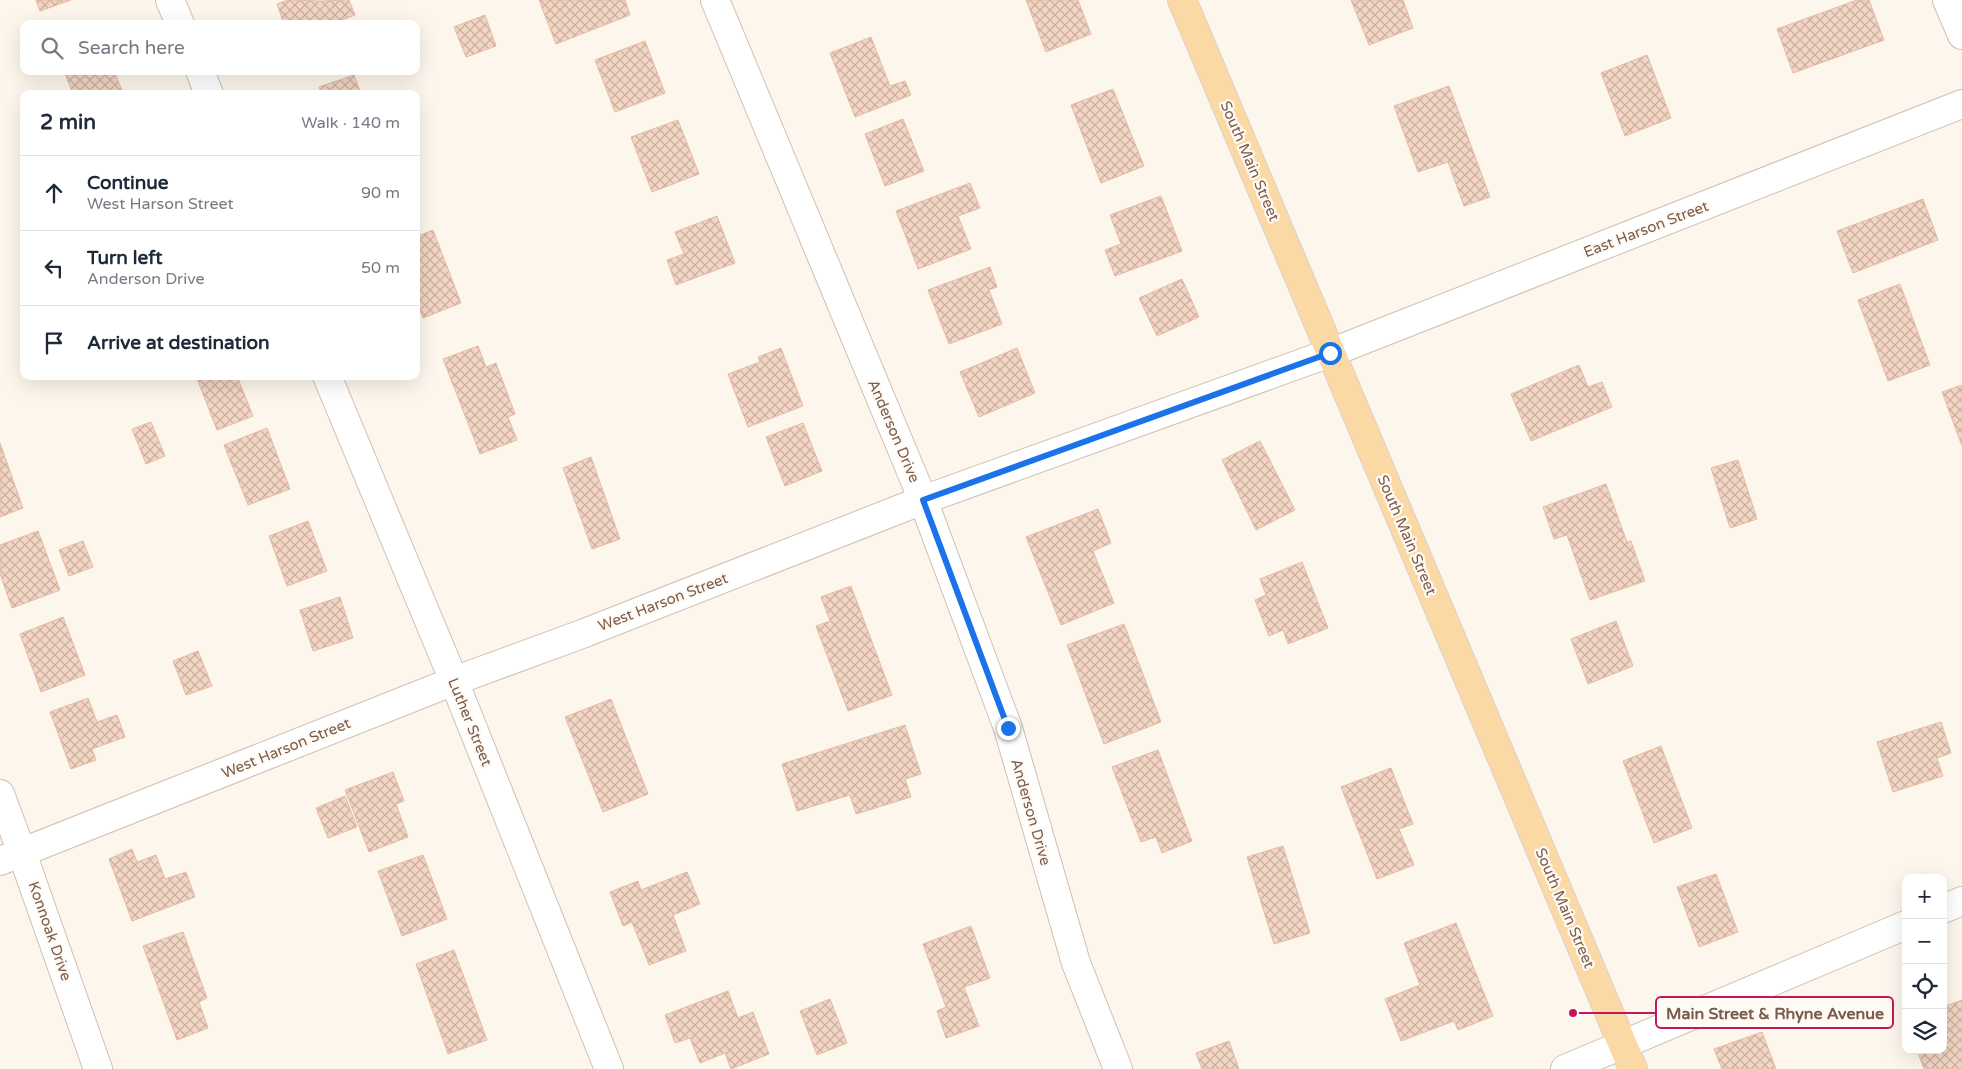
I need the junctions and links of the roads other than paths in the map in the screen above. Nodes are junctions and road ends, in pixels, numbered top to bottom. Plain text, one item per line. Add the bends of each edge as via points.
1 (170, 0) edge
2 (714, 0) edge
3 (1182, 0) edge
4 (1947, 0) edge
5 (178, 20) edge
6 (1962, 35) edge
7 (202, 75) edge
8 (207, 90) edge
9 (1962, 104) edge
10 (1330, 353) junction
11 (329, 380) edge
12 (923, 500) junction
13 (454, 681) junction
14 (0, 794) edge
15 (11, 857) edge
16 (1962, 901) edge
17 (1947, 907) edge
18 (1902, 927) edge
19 (1628, 1057) edge
20 (98, 1069) edge
21 (608, 1069) edge
22 (1118, 1069) edge
23 (1565, 1069) edge

1 - 5 street
2 - 12 street, Anderson Drive
3 - 10 main road, South Main Street
4 - 6 street
7 - 8 street
9 - 10 street, East Harson Street
10 - 12 street, West Harson Street
10 - 19 main road, South Main Street
11 - 13 street, Luther Street
12 - 13 street, West Harson Street
12 - 22 street, Anderson Drive via 1008,728 1076,963
13 - 15 street, West Harson Street
13 - 21 street, Luther Street
14 - 15 street, Konnoak Drive
15 - 20 street, Konnoak Drive
16 - 17 street
18 - 19 street
19 - 23 street

